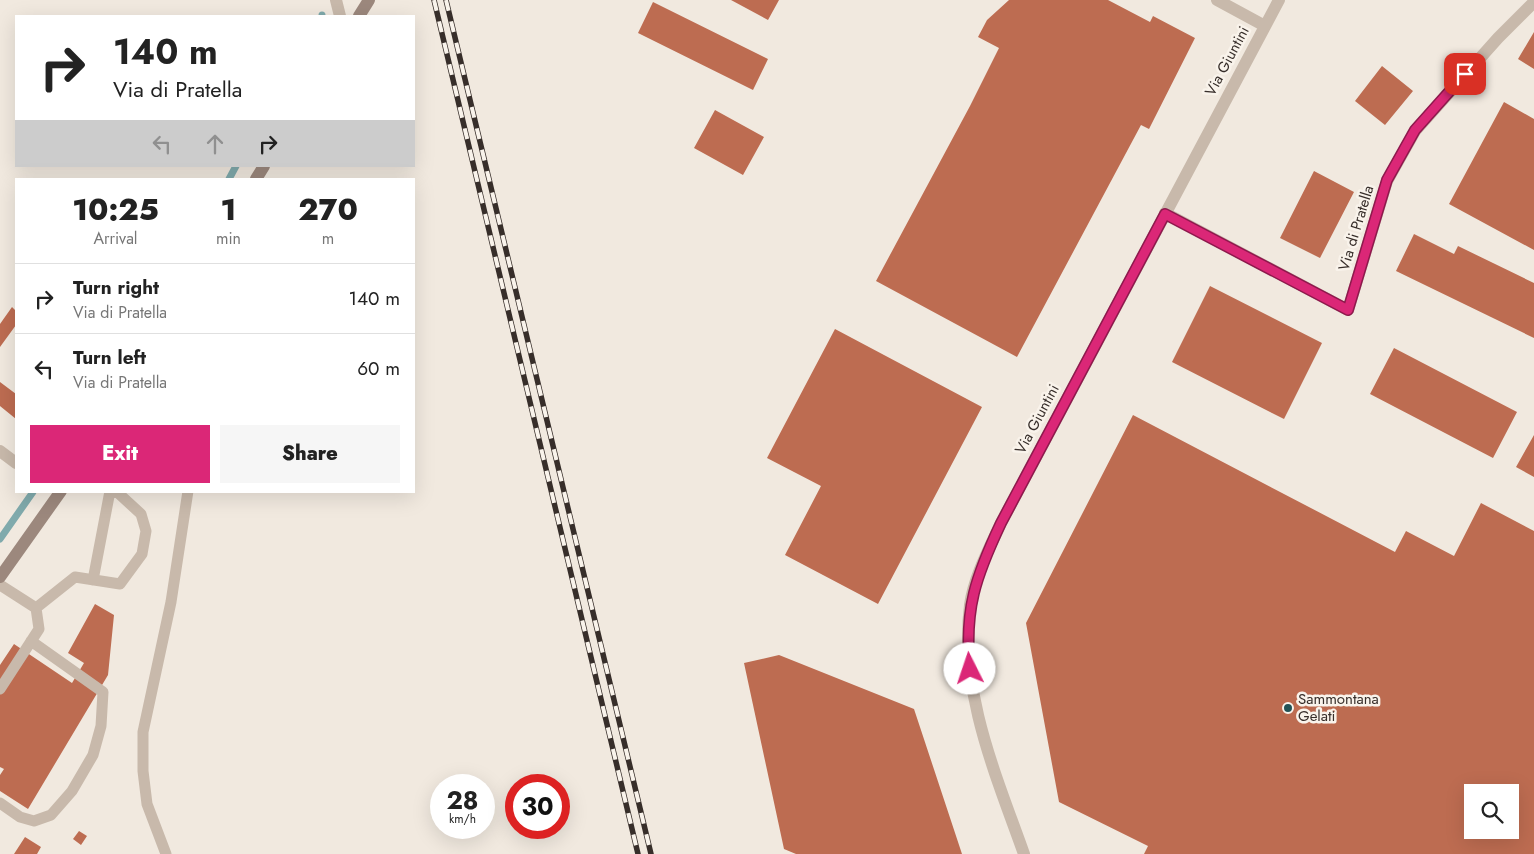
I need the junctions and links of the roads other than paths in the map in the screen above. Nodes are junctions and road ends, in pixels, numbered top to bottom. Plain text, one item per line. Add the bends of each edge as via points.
1 (336, 0) edge
2 (369, 0) edge
3 (1217, 0) edge
4 (1279, 0) edge
5 (1534, 2) edge
6 (340, 15) edge
7 (360, 15) edge
8 (1265, 26) junction
9 (263, 167) edge
10 (257, 178) edge
11 (1165, 214) junction
12 (0, 451) edge
13 (15, 462) edge
14 (58, 493) edge
15 (110, 493) edge
16 (118, 493) edge
17 (188, 493) edge
18 (0, 576) edge
19 (93, 580) junction
20 (0, 585) edge
21 (36, 608) junction
22 (31, 641) junction
23 (0, 689) edge
24 (0, 803) edge
25 (166, 854) edge
26 (1024, 854) edge

1 - 6 street
2 - 7 street
3 - 8 street, Via Giuntini
4 - 8 street, Via Giuntini
5 - 11 street, Via di Pratella via 1415,130 1387,180 1348,310
8 - 11 street, Via Giuntini
9 - 10 street
11 - 26 street, Via Giuntini via 1001,523 970,604 969,655 975,700 988,751
12 - 13 street
14 - 18 street
15 - 19 lane
16 - 19 lane via 141,514 146,531 142,554 120,584
17 - 25 lane via 171,602 143,732 147,804
19 - 21 lane via 75,577
20 - 21 lane
21 - 22 lane via 39,629
22 - 23 lane
22 - 24 lane via 104,692 101,726 93,755 72,791 51,815 34,821 20,817

